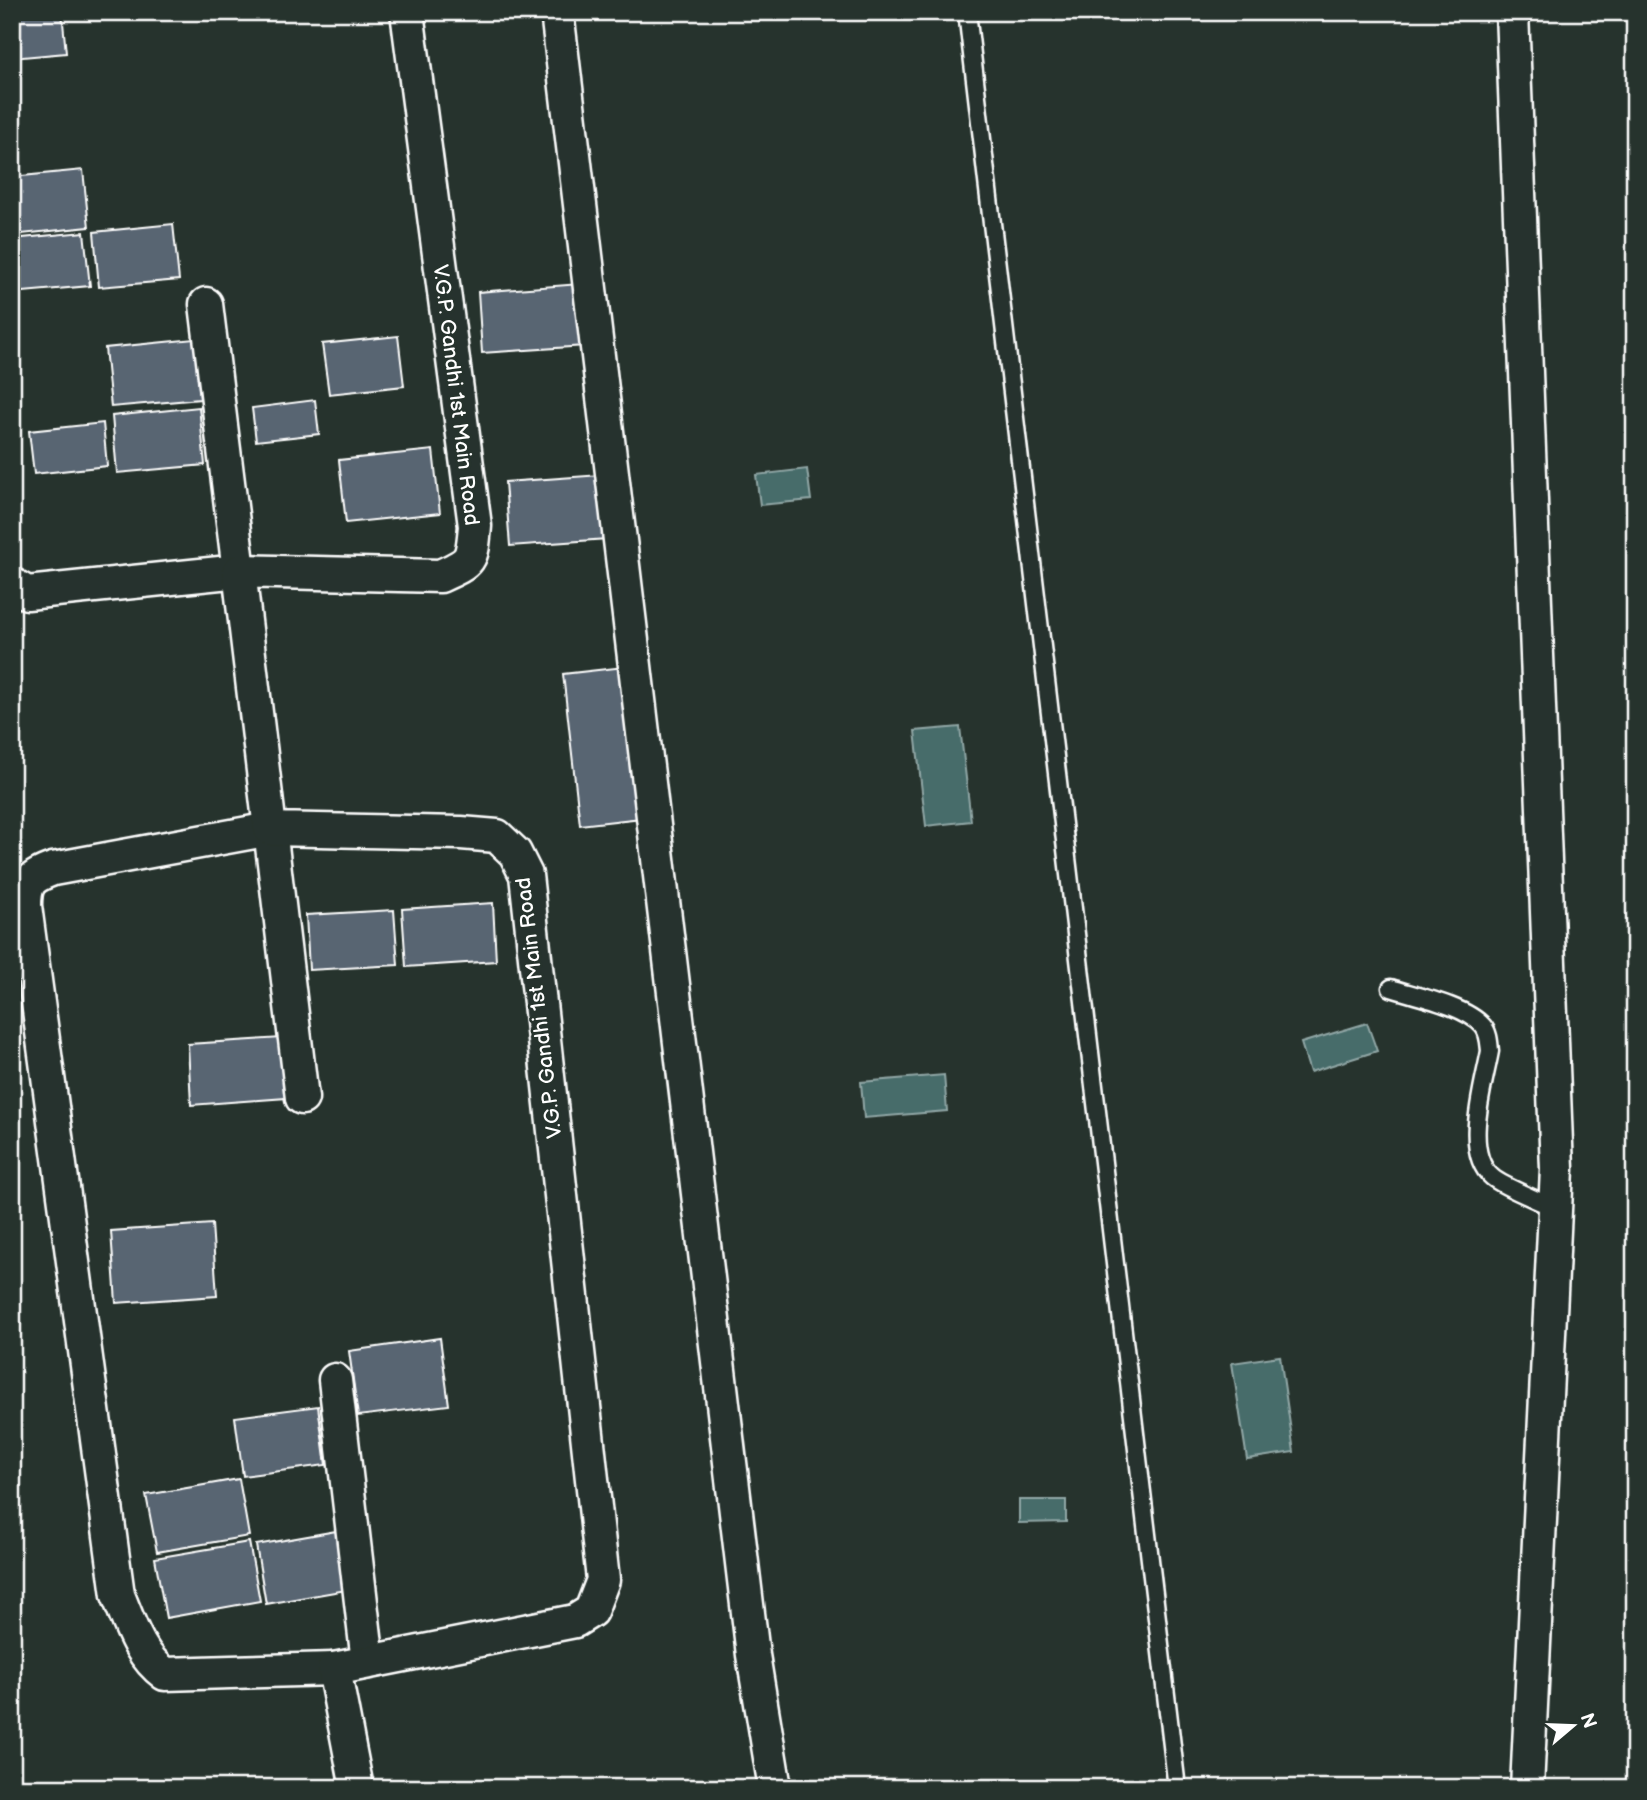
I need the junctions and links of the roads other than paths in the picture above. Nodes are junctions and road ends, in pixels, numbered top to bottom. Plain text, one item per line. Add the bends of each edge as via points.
1 (407, 12) edge
2 (557, 12) edge
3 (967, 12) edge
4 (1512, 12) edge
5 (206, 304) dead end
6 (239, 571) junction
7 (12, 584) edge
8 (270, 829) junction
9 (1391, 988) dead end
10 (302, 1098) dead end
11 (1556, 1209) junction
12 (335, 1380) dead end
13 (368, 1662) junction
14 (334, 1669) junction
15 (358, 1788) edge
16 (775, 1788) edge
17 (1177, 1788) edge
18 (1527, 1788) edge

1 - 6 street, V.G.P. Gandhi 1st Main Road via 475,526 472,551 465,565 440,576
2 - 16 street via 753,1655
3 - 17 lane
4 - 11 street
5 - 6 street
6 - 7 street, V.G.P. Gandhi 1st Main Road via 27,593
6 - 8 street
8 - 10 street
8 - 13 street, V.G.P. Gandhi 1st Main Road via 497,836 515,853 526,875 603,1580 591,1611 575,1622
8 - 14 street, V.G.P. Gandhi 1st Main Road via 53,869 32,880 25,890 25,906 118,1595 138,1644 165,1674
9 - 11 lane via 1457,1010 1484,1027 1490,1051 1477,1152 1492,1178
11 - 18 street
12 - 13 street
13 - 14 street, V.G.P. Gandhi 1st Main Road
14 - 15 street

